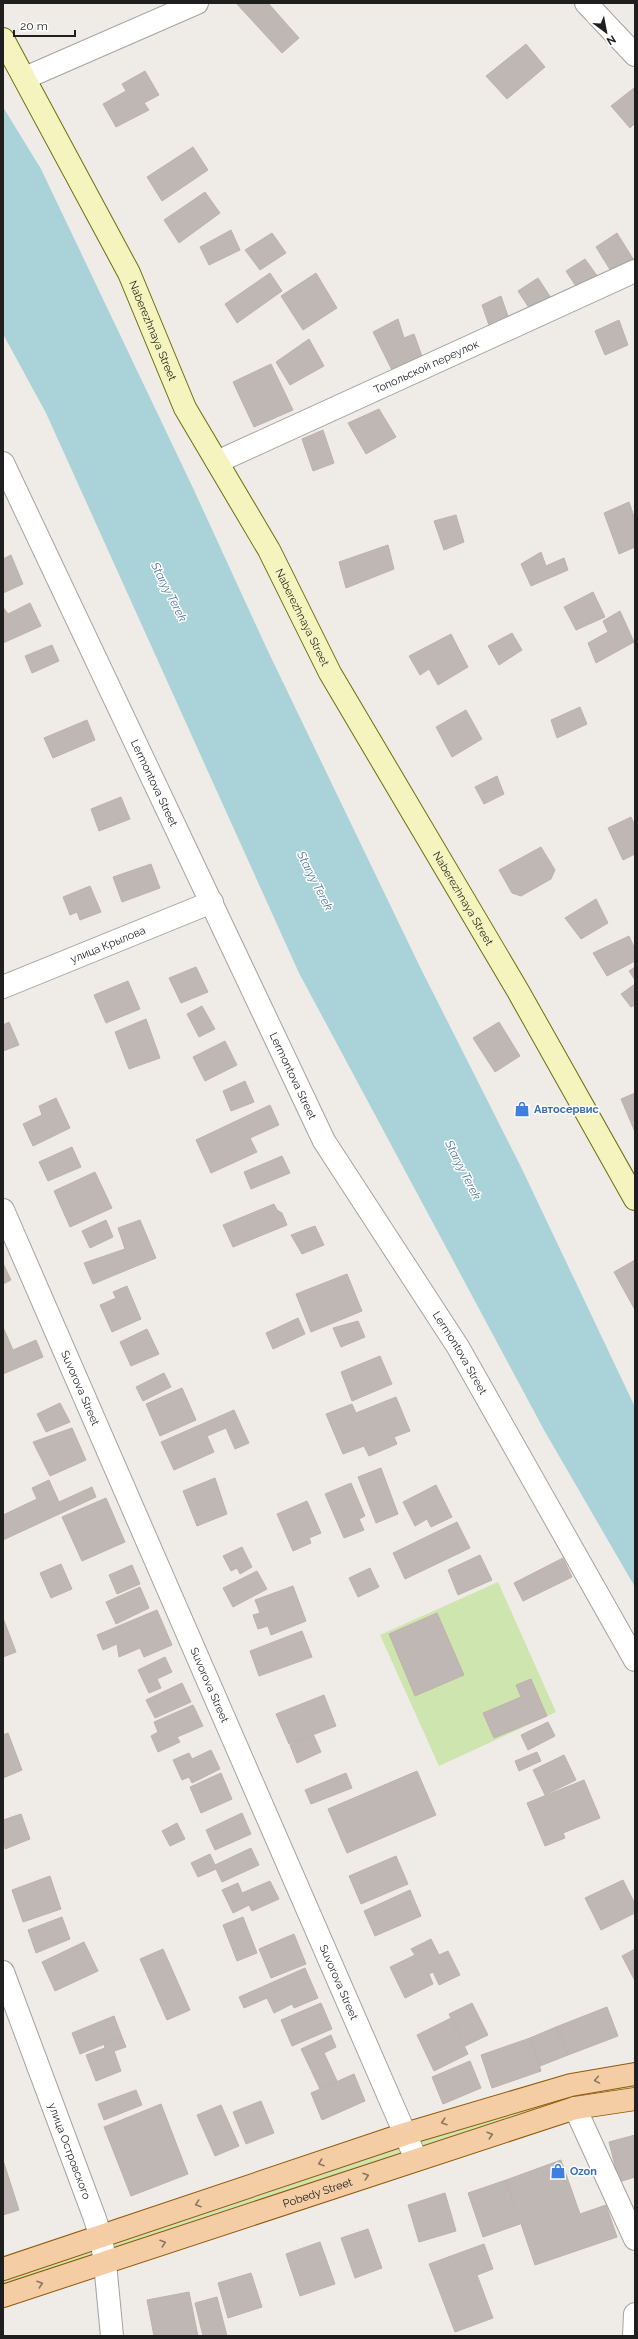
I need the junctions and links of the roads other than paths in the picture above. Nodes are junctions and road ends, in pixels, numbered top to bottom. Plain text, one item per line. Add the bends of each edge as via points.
1 (197, 3) edge
2 (586, 3) edge
3 (3, 38) edge
4 (635, 55) edge
5 (25, 78) junction
6 (635, 271) edge
7 (217, 462) junction
8 (3, 463) edge
9 (212, 902) junction
10 (3, 987) edge
11 (632, 1188) edge
12 (3, 1210) edge
13 (635, 1660) edge
14 (3, 1972) edge
15 (635, 2074) edge
16 (635, 2099) edge
17 (574, 2108) junction
18 (405, 2134) junction
19 (416, 2159) junction
20 (101, 2237) junction
21 (635, 2239) edge
22 (105, 2262) junction
23 (3, 2269) edge
24 (3, 2296) edge
25 (635, 2314) edge
26 (112, 2336) edge
27 (634, 2336) edge

1 - 5 street
2 - 4 street
3 - 5 main road, Naberezhnaya Street
5 - 7 main road, Naberezhnaya Street via 129,273 185,408
6 - 7 street, Топольской переулок
7 - 11 main road, Naberezhnaya Street via 269,550 330,673
8 - 9 street, Lermontova Street
9 - 10 street, улица Крылова
9 - 13 street, Lermontova Street via 324,1141 458,1348
12 - 18 street, Suvorova Street
14 - 20 street, улица Островского
15 -> 18 main road via 570,2085
16 - 17 main road, Pobedy Street
19 -> 17 main road, Pobedy Street
17 - 21 street
18 - 19 street, Suvorova Street
18 -> 20 main road
22 -> 19 main road, Pobedy Street
20 - 22 street, улица Островского
20 - 23 main road
24 -> 22 main road, Pobedy Street
22 - 26 street, улица Островского
25 - 27 street

